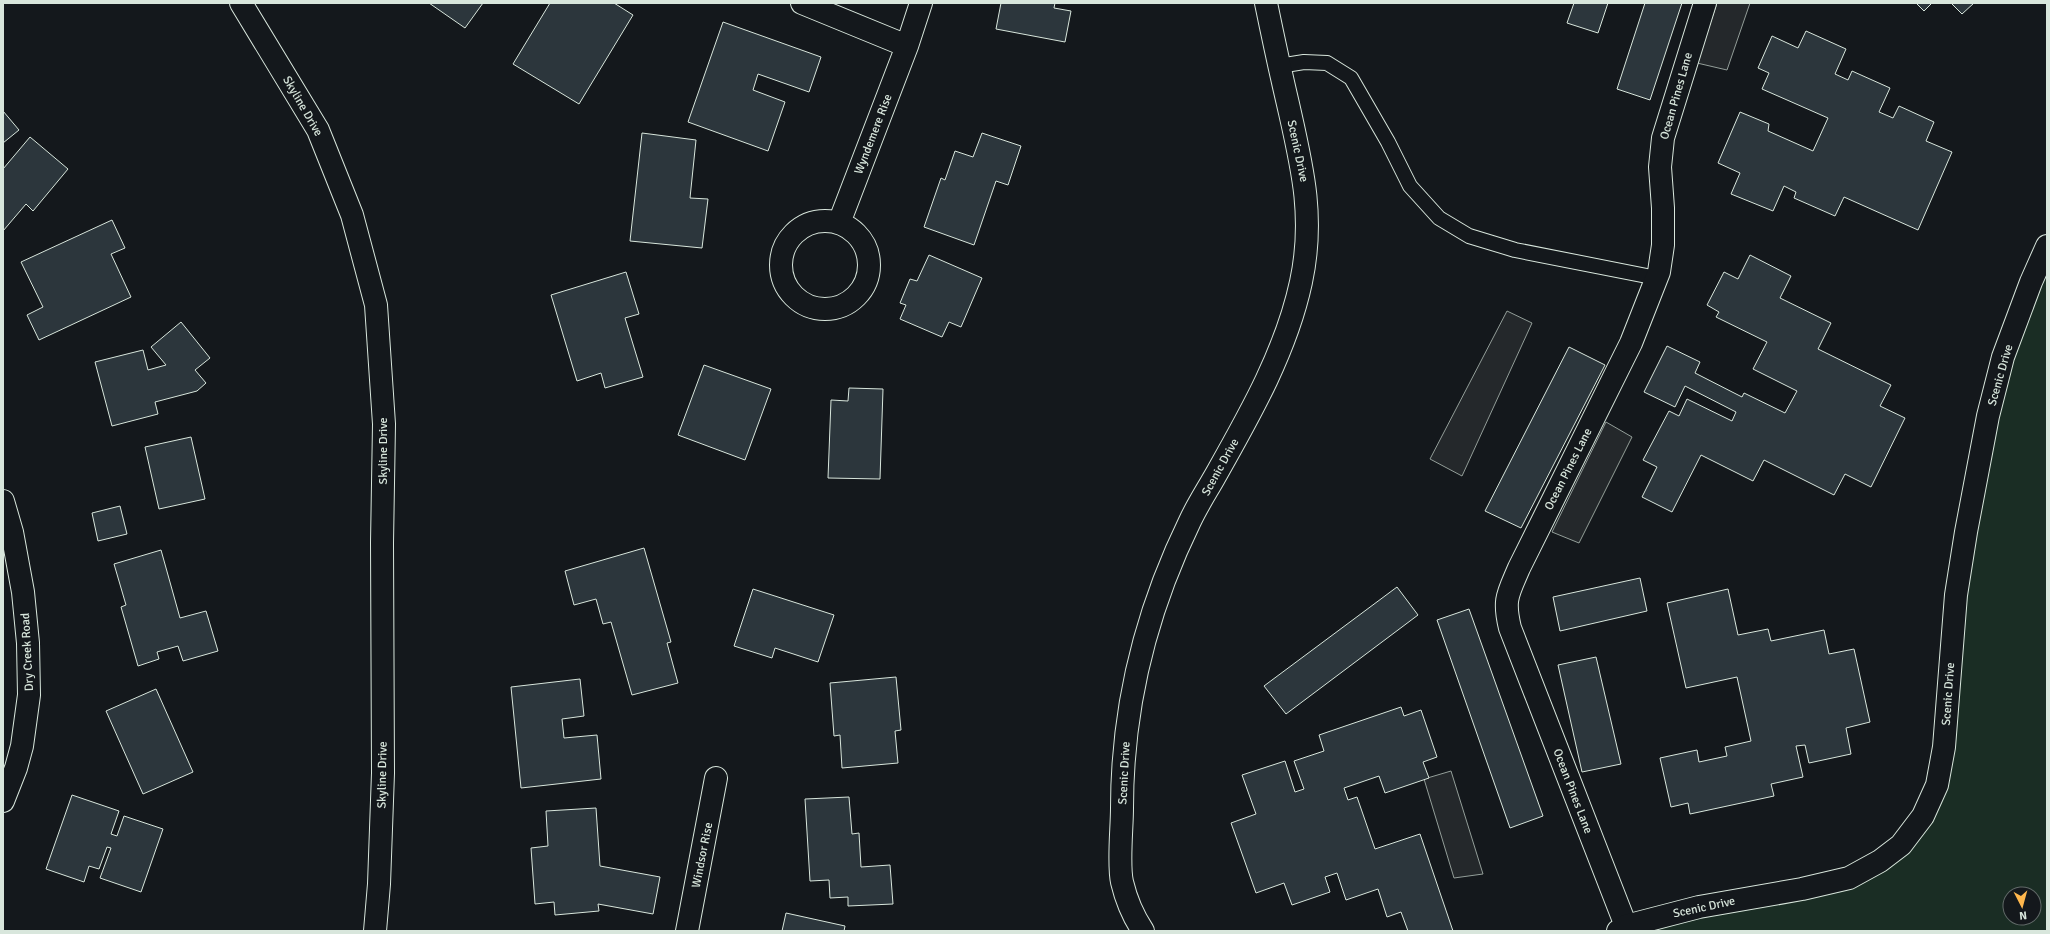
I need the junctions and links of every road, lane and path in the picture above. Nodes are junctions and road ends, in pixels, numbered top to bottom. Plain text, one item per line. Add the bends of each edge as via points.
1 (241, 3) edge
2 (802, 3) edge
3 (921, 3) edge
4 (1266, 3) edge
5 (1705, 3) edge
6 (907, 46) junction
7 (1279, 66) junction
8 (839, 223) junction
9 (2047, 246) edge
10 (1657, 278) junction
11 (3, 501) edge
12 (716, 778) dead end
13 (4, 795) edge
14 (1622, 929) edge
15 (374, 931) edge
16 (687, 931) edge
17 (1143, 931) edge

1 - 15 street, Skyline Drive via 318,130 352,215 376,304 384,424 383,773 379,884
2 - 6 street
3 - 6 street, Wyndemere Rise
4 - 7 street, Scenic Drive
5 - 10 street, Ocean Pines Lane via 1663,138 1660,167 1663,245
6 - 8 street, Wyndemere Rise
7 - 10 lane via 1304,62 1327,63 1351,78 1385,136 1410,186 1438,218 1469,236 1515,250
7 - 17 street, Scenic Drive via 1304,173 1308,207 1302,281 1293,317 1278,354 1249,415 1191,519 1158,592 1143,642 1129,706 1122,784 1122,880 1134,918
8 - 8 street via 824,220 810,223 798,229 788,239 782,251 780,265 789,291 811,307 826,309 842,306 854,298 864,286 869,271 863,241 852,230
9 - 14 street, Scenic Drive via 2003,357 1988,416 1956,595 1944,747 1937,785 1922,816 1901,845 1880,862 1849,878 1699,907
10 - 14 street, Ocean Pines Lane via 1631,343 1519,568 1508,594 1505,609
11 - 13 street, Dry Creek Road via 12,532 23,592 28,643 29,695 22,746
12 - 16 street, Windsor Rise

